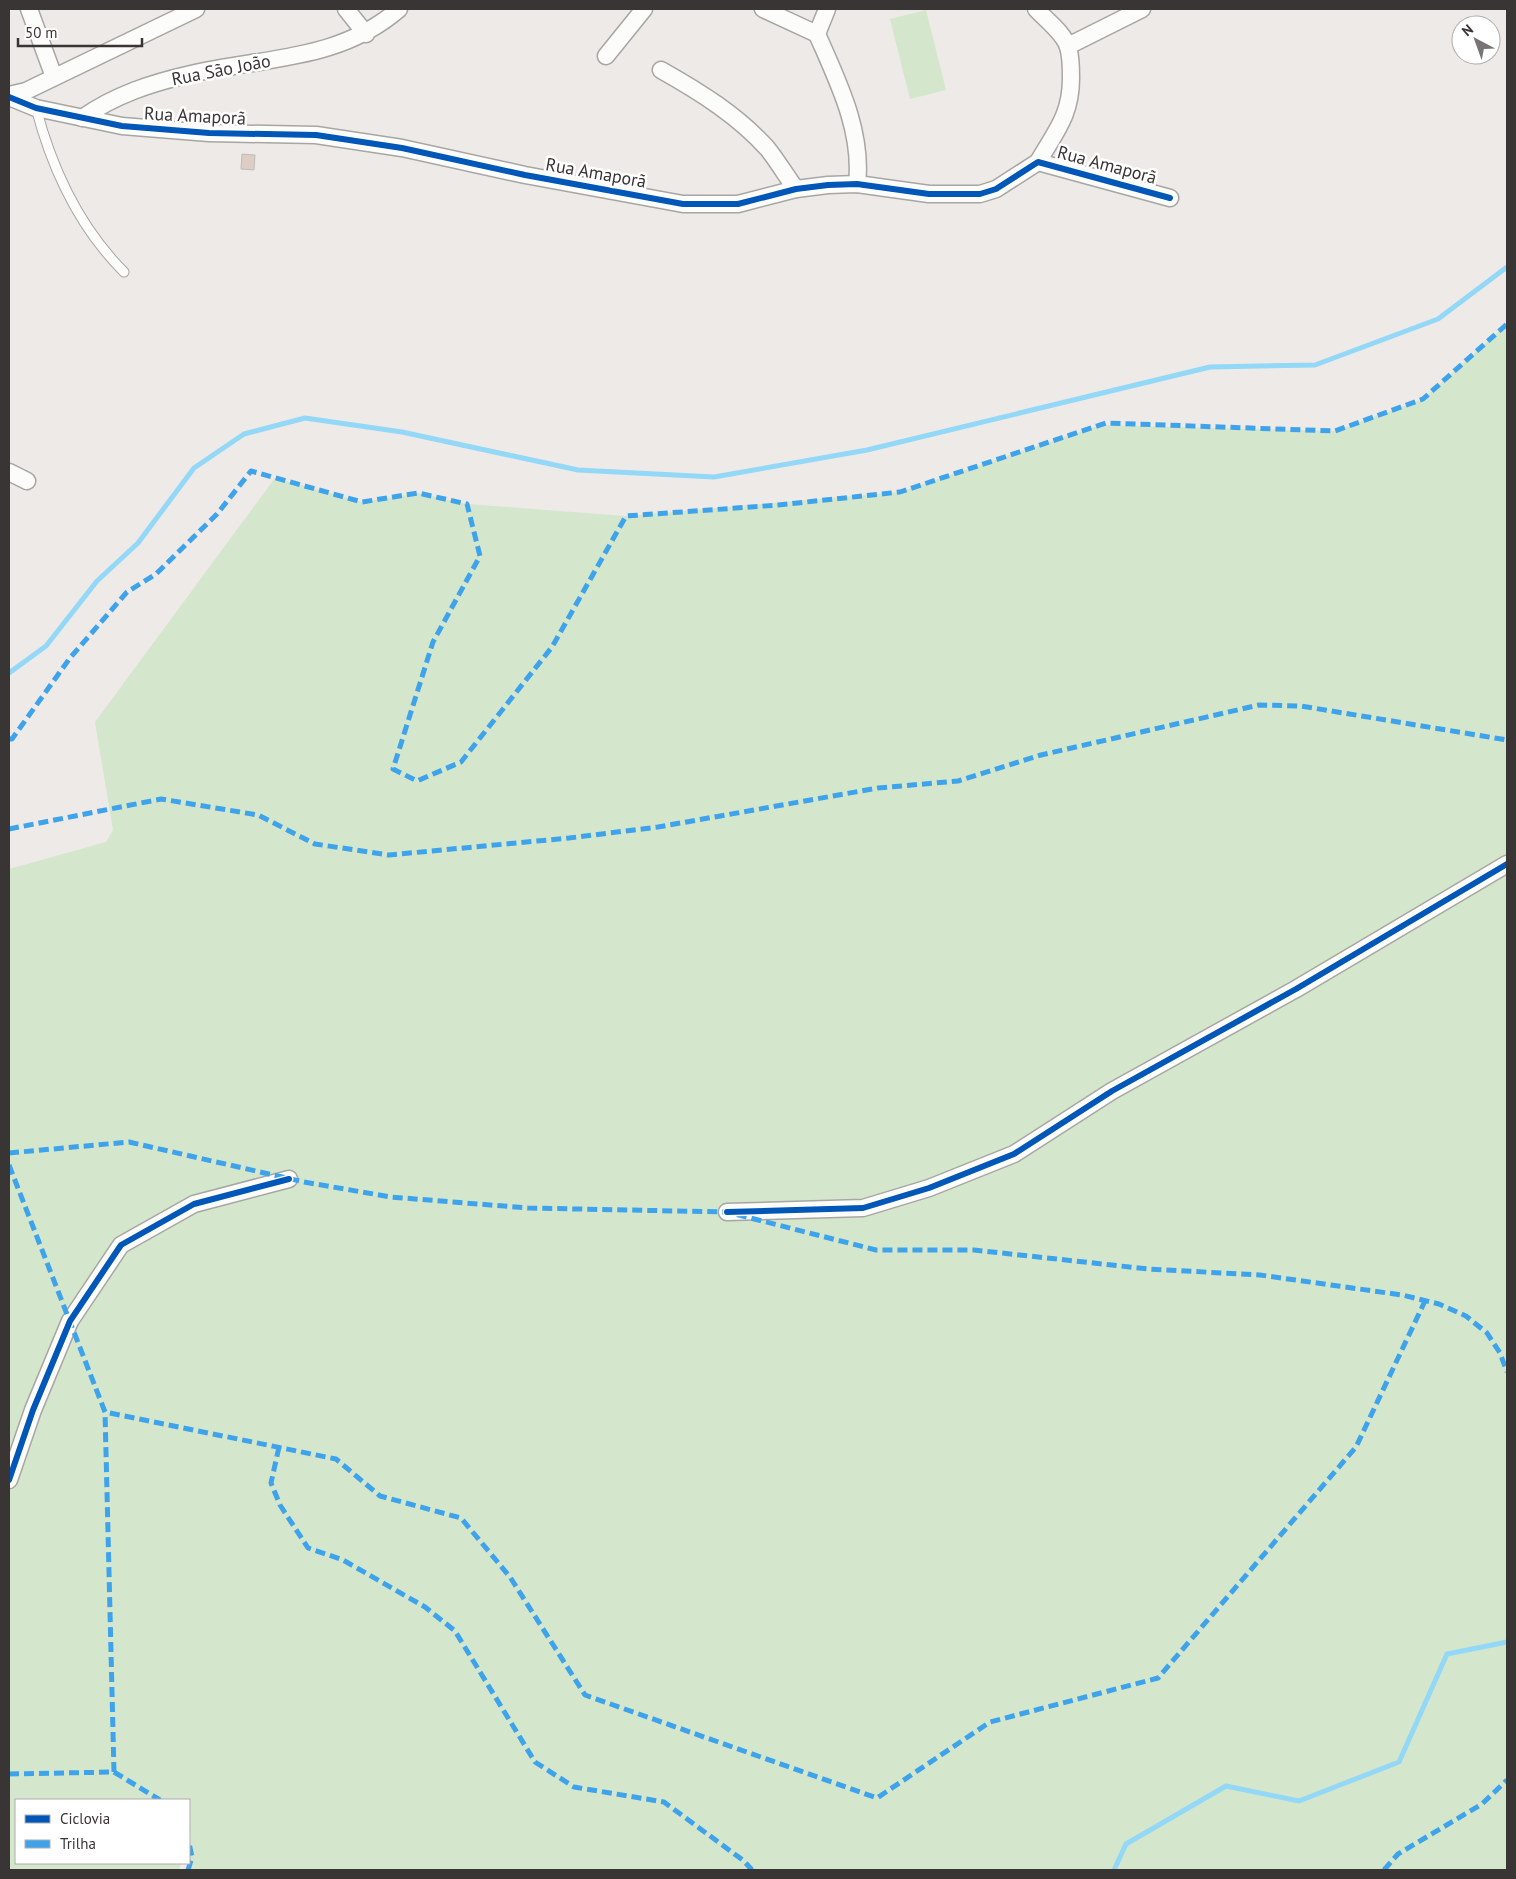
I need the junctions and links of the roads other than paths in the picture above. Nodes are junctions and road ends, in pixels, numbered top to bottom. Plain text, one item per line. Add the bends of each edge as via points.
1 (29, 9) edge
2 (196, 9) edge
3 (346, 9) edge
4 (400, 9) edge
5 (644, 9) edge
6 (763, 9) edge
7 (827, 9) edge
8 (1036, 9) edge
9 (1142, 9) edge
10 (366, 34) junction
11 (818, 34) junction
12 (1068, 46) junction
13 (606, 56) dead end
14 (661, 70) dead end
15 (54, 77) junction
16 (9, 96) edge
17 (36, 108) junction
18 (82, 118) junction
19 (1038, 162) junction
20 (857, 184) junction
21 (796, 189) junction
22 (1170, 198) dead end
23 (124, 272) dead end
24 (9, 472) edge
25 (27, 481) dead end
26 (1507, 864) edge
27 (290, 1178) dead end
28 (726, 1212) dead end
29 (9, 1480) edge

1 - 15 street
2 - 15 street
3 - 10 street
4 - 10 street, Rua São João
5 - 13 street
6 - 11 street
7 - 11 street
8 - 12 street
9 - 12 street
10 - 18 street, Rua São João via 297,57 192,74 143,86 103,104
11 - 20 street via 840,87 859,151
12 - 19 street via 1071,78 1068,110
14 - 21 street via 716,102 743,123 768,150
15 - 16 street
16 - 17 street, Rua Amaporã
17 - 18 street, Rua Amaporã
17 - 23 lane via 45,143 59,177 91,233
18 - 21 street, Rua Amaporã via 122,126 325,137 402,148 525,176 683,204 738,204
19 - 20 street, Rua Amaporã via 996,189 980,194 929,194
19 - 22 street, Rua Amaporã
20 - 21 street, Rua Amaporã
24 - 25 street
26 - 28 street via 1296,989 1112,1091 1014,1154 930,1188 863,1208
27 - 29 street via 194,1204 121,1245 70,1322 33,1410

